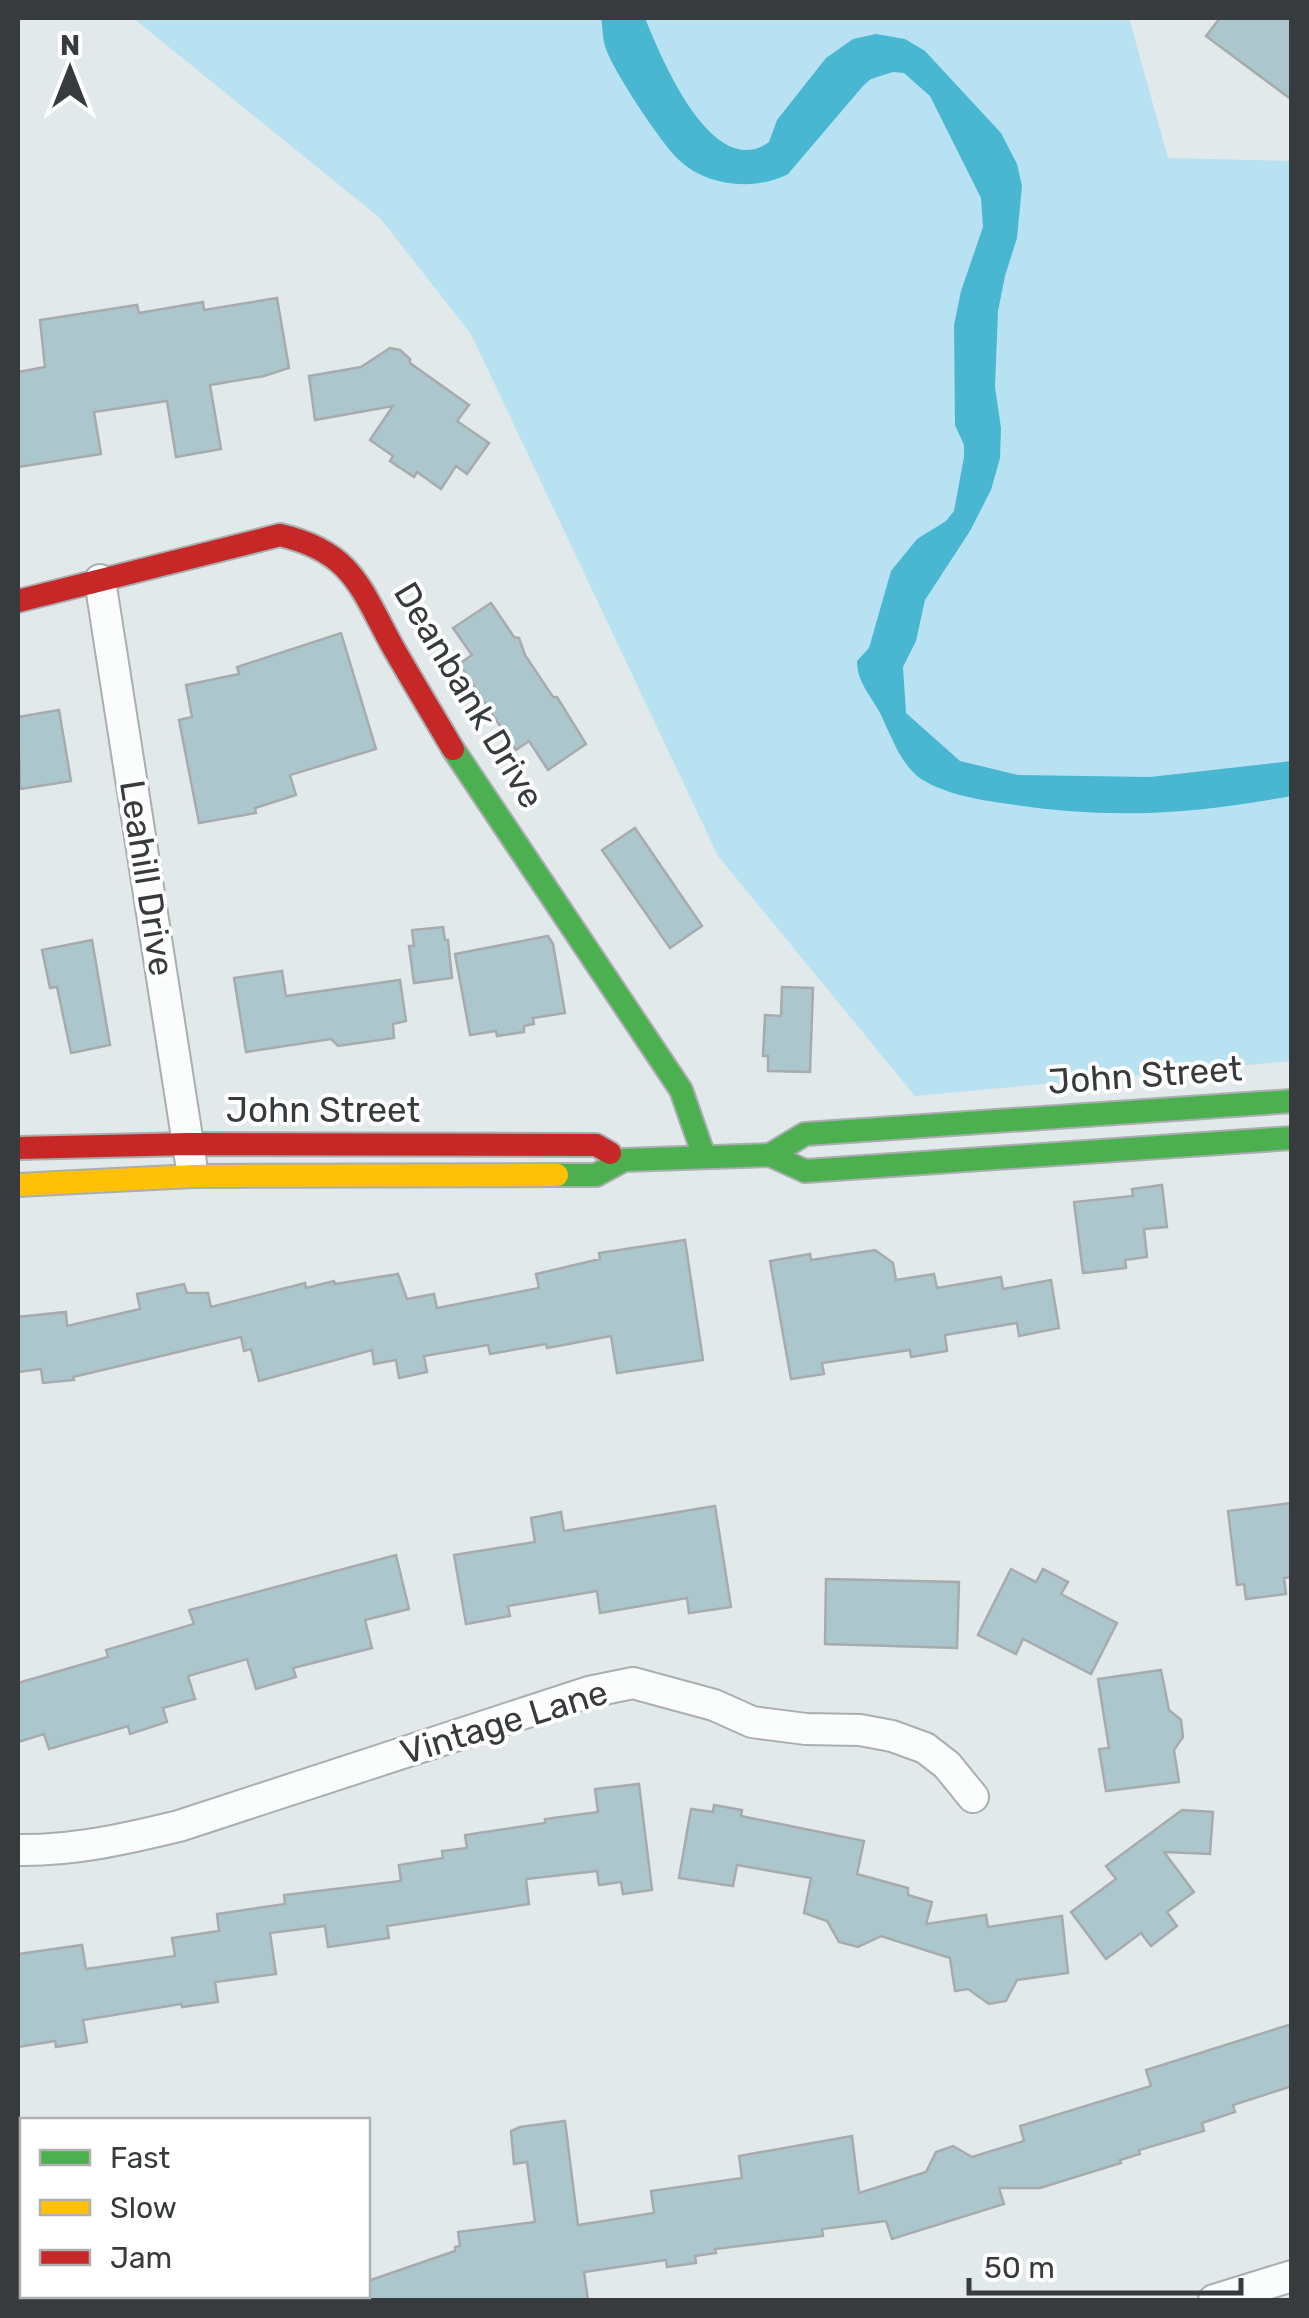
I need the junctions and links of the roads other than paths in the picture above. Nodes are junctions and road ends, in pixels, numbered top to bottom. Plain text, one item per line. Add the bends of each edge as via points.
1 (100, 580) junction
2 (18, 601) edge
3 (1292, 1101) edge
4 (1292, 1138) edge
5 (188, 1144) junction
6 (18, 1148) edge
7 (770, 1155) junction
8 (704, 1156) junction
9 (624, 1160) junction
10 (193, 1176) junction
11 (18, 1185) edge
12 (973, 1797) dead end
13 (18, 1850) edge
14 (1292, 2276) edge
15 (1214, 2300) edge

1 - 2 main road, Deanbank Drive
1 - 5 street, Leahill Drive
1 - 8 main road, Deanbank Drive via 280,535 307,541 334,558 366,590 460,761 681,1090
3 - 7 main road, John Street via 805,1134
4 - 7 main road, John Street via 805,1171
5 - 6 main road, John Street
5 - 9 main road, John Street via 596,1145
5 - 10 street, Leahill Drive
7 - 8 main road, John Street
8 - 9 main road, John Street
9 - 10 main road, John Street via 596,1174
10 - 11 main road, John Street
12 - 13 street, Vintage Lane via 925,1748 892,1736 752,1722 633,1682 180,1826 86,1846
14 - 15 street

